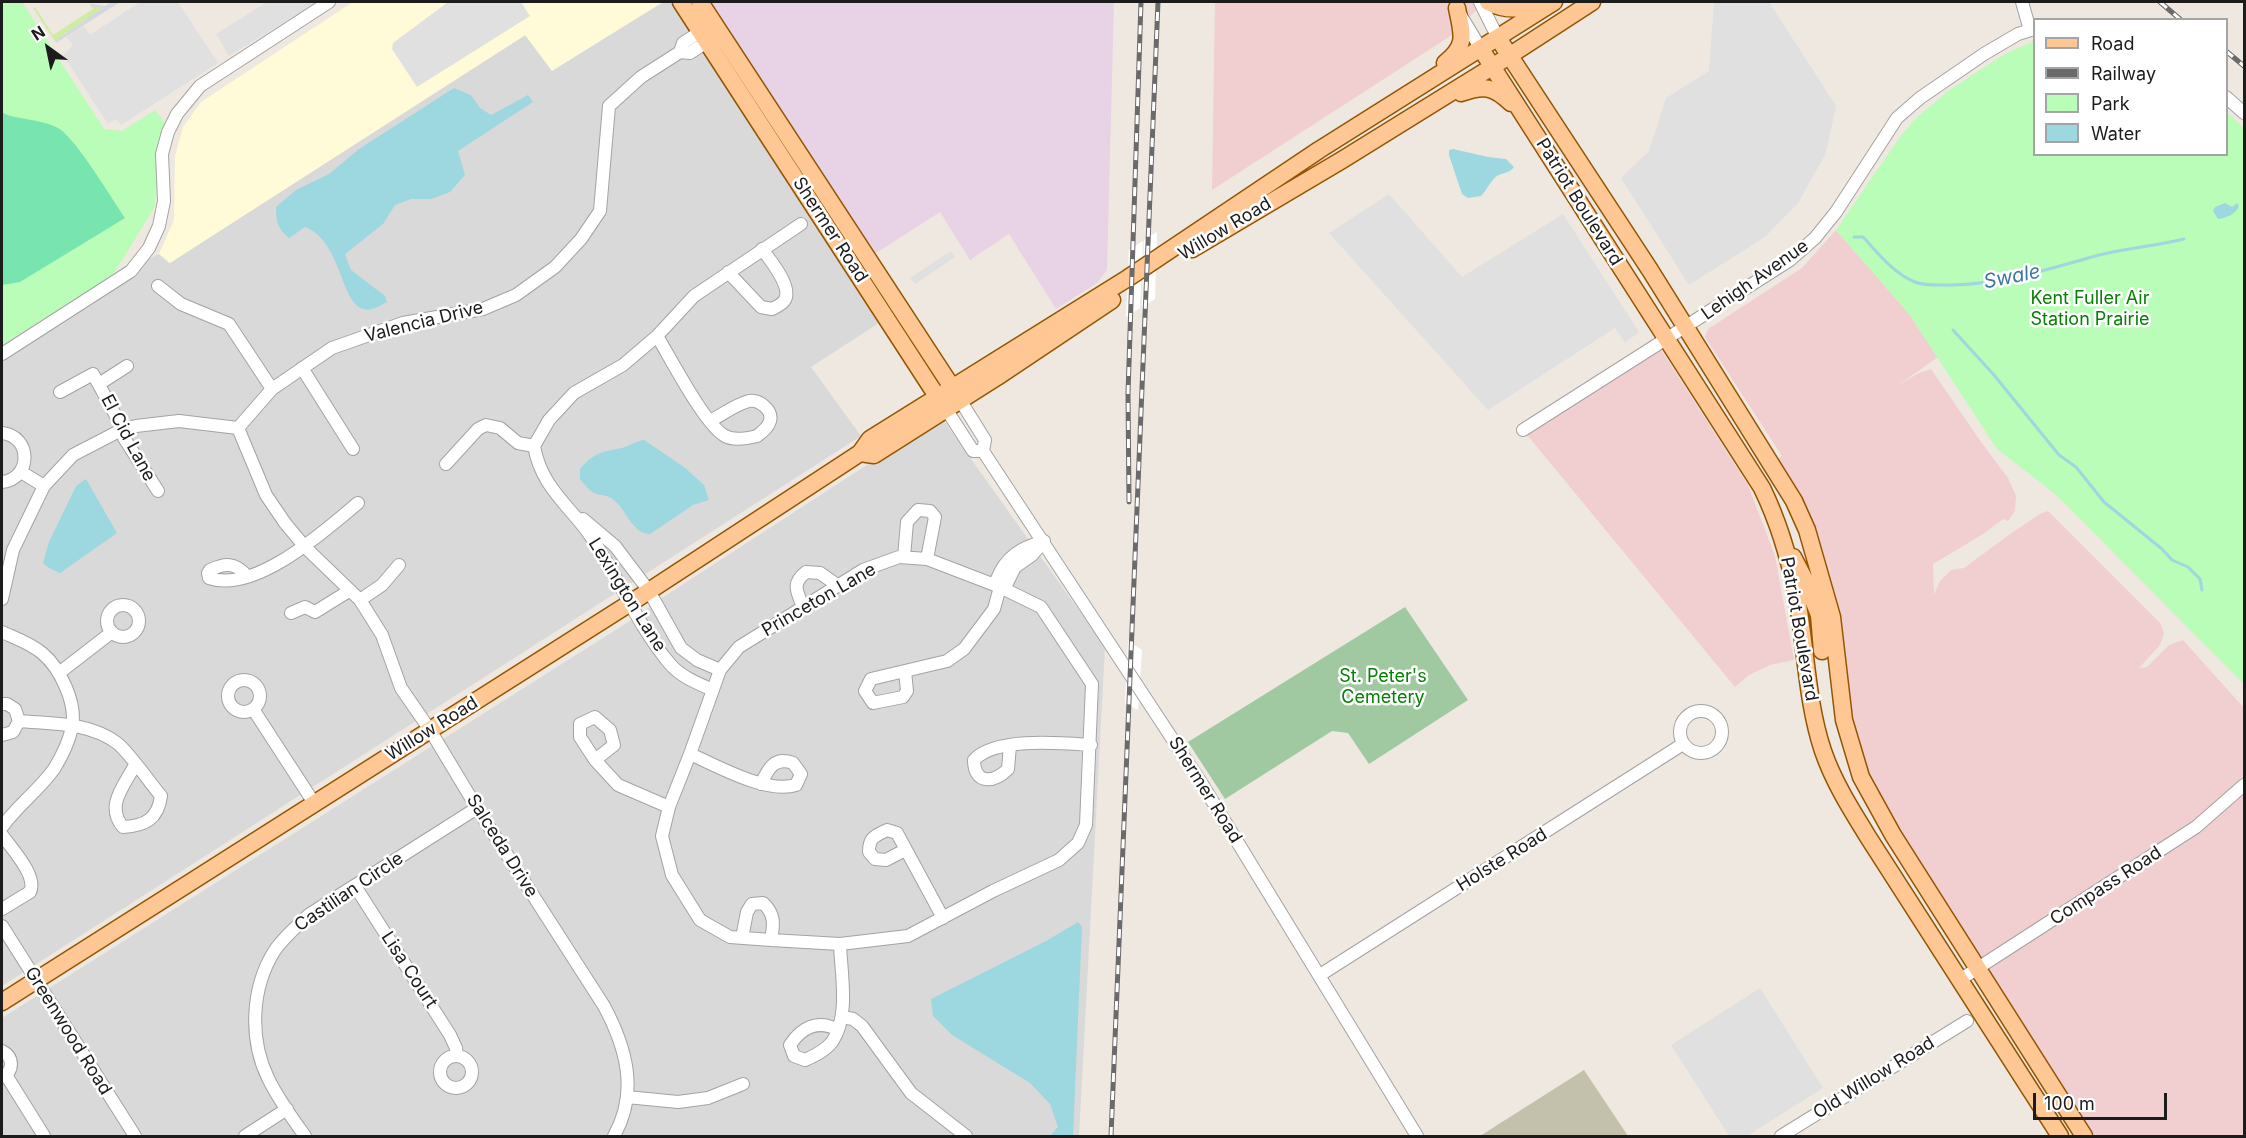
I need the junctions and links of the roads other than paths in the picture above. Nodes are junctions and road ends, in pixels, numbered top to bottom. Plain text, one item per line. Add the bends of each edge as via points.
1 (329, 2) edge
2 (681, 2) edge
3 (700, 2) edge
4 (1480, 2) edge
5 (1488, 2) edge
6 (1536, 2) edge
7 (1554, 2) edge
8 (1592, 2) edge
9 (2022, 2) edge
10 (1456, 5) edge
11 (1554, 27) junction
12 (2032, 29) edge
13 (711, 32) junction
14 (1498, 38) junction
15 (1481, 49) junction
16 (1510, 56) junction
17 (1492, 67) junction
18 (1535, 96) junction
19 (2228, 100) edge
20 (2244, 113) edge
21 (1534, 132) junction
22 (1319, 150) junction
23 (1320, 174) junction
24 (801, 224) dead end
25 (762, 249) junction
26 (728, 272) junction
27 (158, 286) dead end
28 (1686, 327) junction
29 (657, 336) junction
30 (1666, 340) junction
31 (2, 354) edge
32 (128, 366) dead end
33 (302, 368) junction
34 (99, 384) junction
35 (272, 389) junction
36 (60, 392) dead end
37 (949, 398) junction
38 (710, 421) junction
39 (238, 428) junction
40 (123, 429) junction
41 (1522, 430) dead end
42 (2, 433) edge
43 (534, 446) junction
44 (353, 449) dead end
45 (446, 464) dead end
46 (21, 472) junction
47 (2, 482) edge
48 (44, 486) junction
49 (158, 491) dead end
50 (358, 503) dead end
51 (573, 516) junction
52 (1780, 532) junction
53 (609, 541) junction
54 (1044, 541) junction
55 (305, 547) junction
56 (598, 550) junction
57 (904, 557) junction
58 (927, 559) junction
59 (399, 565) dead end
60 (247, 576) dead end
61 (837, 585) junction
62 (1000, 587) junction
63 (349, 591) junction
64 (649, 591) junction
65 (2, 599) edge
66 (360, 600) junction
67 (629, 604) junction
68 (803, 607) junction
69 (291, 613) dead end
70 (2, 632) edge
71 (112, 632) dead end
72 (1829, 650) junction
73 (1807, 668) junction
74 (720, 670) junction
75 (905, 671) dead end
76 (59, 673) junction
77 (713, 690) junction
78 (2, 704) edge
79 (253, 710) dead end
80 (19, 722) junction
81 (73, 725) junction
82 (430, 730) junction
83 (2, 735) edge
84 (1683, 744) dead end
85 (1091, 745) junction
86 (1010, 746) dead end
87 (690, 754) junction
88 (595, 760) dead end
89 (135, 765) junction
90 (761, 784) dead end
91 (2244, 785) edge
92 (314, 803) junction
93 (669, 807) junction
94 (477, 808) junction
95 (2, 827) edge
96 (2, 835) edge
97 (905, 850) dead end
98 (355, 886) junction
99 (2, 909) edge
100 (943, 918) junction
101 (2, 926) edge
102 (742, 938) junction
103 (771, 940) junction
104 (840, 944) junction
105 (1978, 968) junction
106 (1320, 975) junction
107 (1960, 979) junction
108 (35, 980) junction
109 (2, 1002) edge
110 (1967, 1021) dead end
111 (2, 1051) edge
112 (457, 1056) dead end
113 (4, 1076) edge
114 (743, 1084) dead end
115 (627, 1097) junction
116 (287, 1109) junction
117 (44, 1137) edge
118 (135, 1137) edge
119 (245, 1137) edge
120 (305, 1137) edge
121 (614, 1137) edge
122 (966, 1137) edge
123 (1417, 1137) edge
124 (1781, 1137) edge
125 (2060, 1137) edge
126 (2084, 1137) edge

1 - 31 street via 200,86 177,114 162,154 164,201 159,226 149,248 131,271
2 - 13 main road, Shermer Road
3 - 13 main road, Shermer Road
4 - 14 street, Patriot Boulevard
5 - 6 main road via 1514,9
7 - 14 main road, Willow Road
8 - 11 main road, Willow Road
9 - 12 street
10 - 15 street, Patriot Boulevard
10 - 22 main road via 1463,39 1452,58
11 - 16 main road, Willow Road
11 - 18 main road via 1535,44 1525,62
12 - 28 street, Lehigh Avenue via 1984,54 1920,98 1897,118 1815,238 1790,260
13 - 33 street, Valencia Drive via 683,43 680,52 640,77 609,106 600,211 555,267 516,295 483,309 403,323 332,348
13 - 37 main road, Shermer Road
14 - 15 main road, Willow Road
14 - 16 main road, Patriot Boulevard
15 - 17 main road, Patriot Boulevard
15 - 22 main road, Willow Road
16 - 17 main road, Willow Road
16 - 18 main road, Patriot Boulevard
17 - 21 main road, Patriot Boulevard
17 - 23 main road, Willow Road
18 - 28 main road, Patriot Boulevard
19 - 20 street
21 - 23 main road via 1504,96 1480,87 1462,92 1373,148
21 - 30 main road, Patriot Boulevard
22 - 37 main road, Willow Road
23 - 37 main road, Willow Road
24 - 25 street
25 - 26 street
25 - 26 street via 785,284 787,296 783,303 772,309 761,307
26 - 29 street via 694,296
27 - 35 street via 181,304 229,324
28 - 30 street, Lehigh Avenue
28 - 72 main road, Patriot Boulevard via 1778,474 1807,530 1832,617
29 - 38 street
29 - 43 street via 623,365 574,393 549,420
30 - 41 street, Lehigh Avenue
30 - 52 main road, Patriot Boulevard via 1762,488
32 - 34 street, El Cid Lane
33 - 35 street, Valencia Drive
33 - 44 street
34 - 36 street, El Cid Lane via 93,374
34 - 40 street, El Cid Lane
35 - 39 street, Valencia Drive
37 - 54 street, Shermer Road via 973,451 982,451
37 - 64 main road, Willow Road via 870,439 860,453
38 - 38 street via 725,436 750,438 764,430 770,417 769,411 754,400
39 - 40 street via 179,421
39 - 55 street, Salceda Drive via 266,495
40 - 48 street via 73,455
40 - 49 street, El Cid Lane via 124,438
42 - 46 street via 14,437 24,449 26,457
43 - 45 street via 518,443 500,428 486,425
43 - 51 street, Lexington Lane via 541,472
46 - 47 street
46 - 48 street
48 - 65 street via 13,550
50 - 55 street
51 - 53 street, Lexington Lane via 584,519
51 - 56 street, Lexington Lane
52 - 72 main road via 1817,608
52 - 73 main road, Patriot Boulevard via 1796,592
53 - 56 street
53 - 64 street, Lexington Lane
54 - 62 street
54 - 106 street, Shermer Road via 1203,784
55 - 60 street via 282,562
55 - 63 street, Salceda Drive
56 - 67 street, Lexington Lane
57 - 58 street, Princeton Lane
57 - 58 street via 907,522 918,510 930,510 935,517
57 - 61 street, Princeton Lane via 864,570
58 - 62 street, Princeton Lane
59 - 66 street via 382,585
61 - 68 street, Princeton Lane
61 - 68 street via 820,573 806,572 796,587
62 - 75 street via 994,609 964,649 946,661
62 - 85 street, Princeton Lane via 1041,607 1092,684
63 - 66 street, Salceda Drive
63 - 69 street via 315,612 305,607
64 - 67 main road, Willow Road
64 - 74 street, Lexington Lane via 681,648
66 - 82 street, Salceda Drive via 382,635 401,688
67 - 77 street, Lexington Lane via 671,665
67 - 82 main road, Willow Road
68 - 74 street, Princeton Lane via 740,647
70 - 76 street via 43,653
71 - 76 street
72 - 73 main road
72 - 105 main road, Patriot Boulevard via 1861,777 1893,835
73 - 107 main road, Patriot Boulevard via 1816,726 1837,783
74 - 77 street, Princeton Lane
76 - 81 street
77 - 87 street, Princeton Lane
78 - 80 street via 15,709
79 - 92 street
80 - 81 street
80 - 83 street via 13,732
81 - 89 street via 95,731 118,744
81 - 95 street via 53,770
82 - 92 main road, Willow Road
82 - 94 street, Salceda Drive
84 - 106 street, Holste Road
85 - 86 street via 1038,741
85 - 100 street, Princeton Lane via 1086,825 1078,843 1059,860
87 - 90 street
87 - 93 street, Princeton Lane
88 - 93 street via 618,785
89 - 89 street via 161,796 160,807 139,826 123,826 116,818 114,804
91 - 105 street, Compass Road via 2196,827
92 - 108 main road, Willow Road
93 - 102 street, Princeton Lane via 662,836 672,875 700,920 730,937
94 - 98 street, Castilian Circle
94 - 115 street, Salceda Drive via 604,1006 618,1033 627,1067
96 - 99 street via 30,876 32,887
97 - 100 street
98 - 112 street, Lisa Court via 450,1035
98 - 116 street, Castilian Circle via 292,930 275,951 263,976 255,1007 259,1053 268,1078
100 - 104 street, Princeton Lane via 908,936
101 - 108 street, Greenwood Road
102 - 103 street, Princeton Lane
102 - 103 street via 747,912 752,904 763,903 771,911
103 - 104 street, Princeton Lane
104 - 122 street via 840,1023 853,1019 862,1026 911,1093
105 - 107 street, Compass Road
105 - 126 main road, Patriot Boulevard
106 - 123 street, Shermer Road
107 - 125 main road, Patriot Boulevard
108 - 109 main road, Willow Road
108 - 118 street, Greenwood Road
110 - 124 street, Old Willow Road
111 - 113 street via 11,1063
113 - 117 street
114 - 115 street via 708,1098 678,1102
115 - 121 street, Salceda Drive
116 - 119 street
116 - 120 street, Castilian Circle

